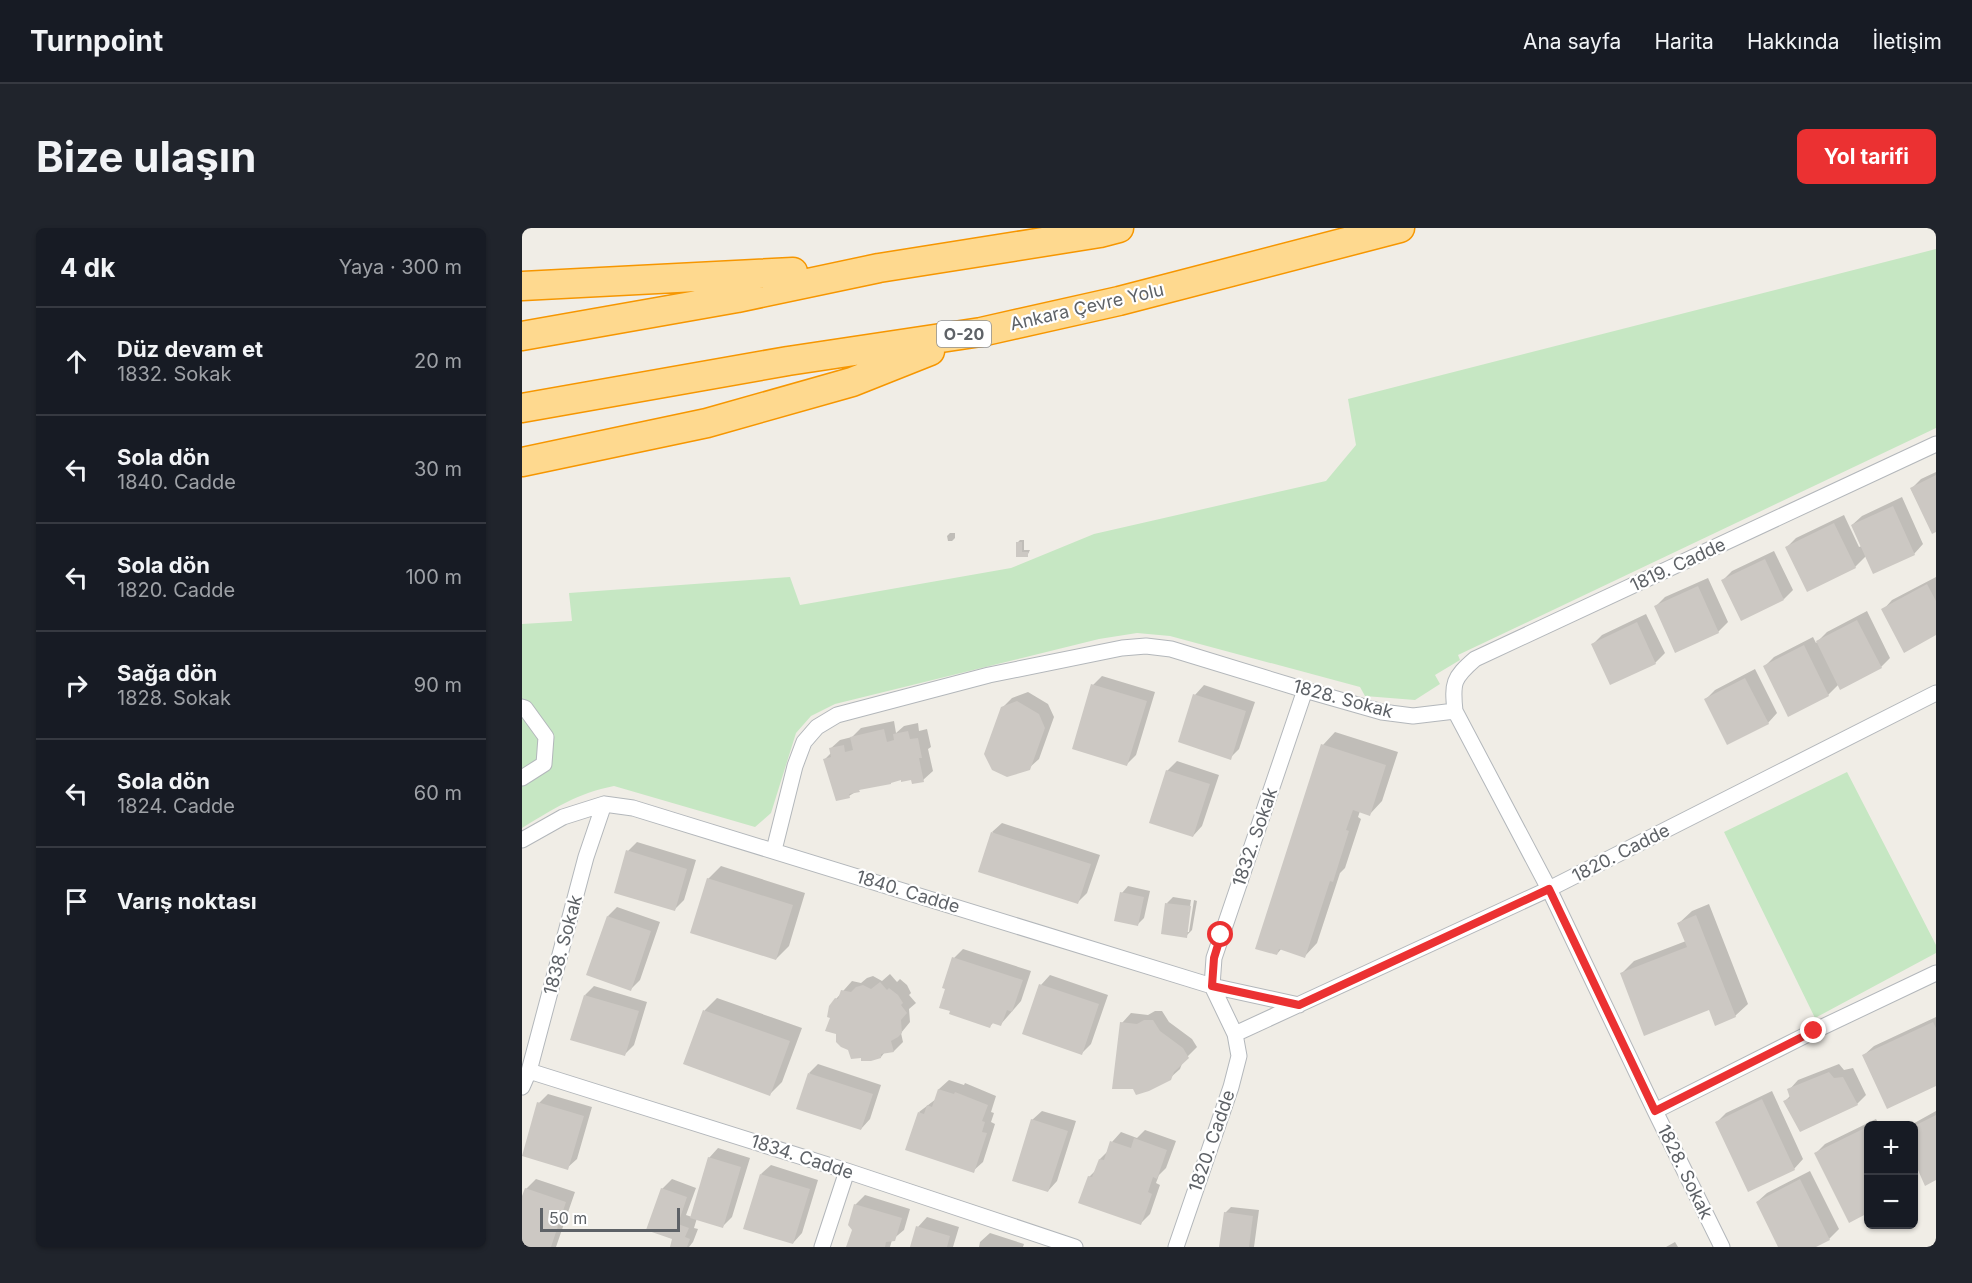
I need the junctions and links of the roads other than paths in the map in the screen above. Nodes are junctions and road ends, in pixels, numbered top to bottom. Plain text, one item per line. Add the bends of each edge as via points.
1 (1119, 228) edge
2 (1400, 228) edge
3 (879, 268) junction
4 (522, 286) edge
5 (981, 332) junction
6 (522, 336) edge
7 (522, 408) edge
8 (1936, 444) edge
9 (522, 462) edge
10 (1305, 690) junction
11 (1936, 693) edge
12 (522, 707) edge
13 (1455, 711) junction
14 (522, 778) edge
15 (604, 804) junction
16 (522, 840) edge
17 (774, 850) junction
18 (1549, 889) junction
19 (1936, 973) edge
20 (1212, 986) junction
21 (1299, 1005) junction
22 (1235, 1034) junction
23 (529, 1071) junction
24 (522, 1088) edge
25 (1655, 1111) junction
26 (847, 1171) junction
27 (822, 1247) edge
28 (1075, 1247) edge
29 (1176, 1247) edge
30 (1722, 1247) edge

1 - 3 highway
2 - 5 highway, Ankara Çevre Yolu / O-20 via 1119,301
3 - 4 highway
3 - 6 highway
5 - 7 highway, Ankara Çevre Yolu / O-20
5 - 9 highway via 852,382 778,404
8 - 13 street, 1819. Cadde via 1475,659 1453,687
10 - 13 street, 1828. Sokak via 1382,712 1413,716
10 - 17 street, 1828. Sokak via 1171,649 1146,646 989,675 837,715 817,727 804,742
10 - 20 street, 1832. Sokak via 1221,935
11 - 18 street, 1820. Cadde
12 - 14 street via 546,737 544,764
13 - 18 street, 1828. Sokak
15 - 16 street, 1840. Cadde via 563,817
15 - 17 street, 1840. Cadde via 633,808
15 - 23 street, 1838. Sokak via 586,856
17 - 20 street, 1840. Cadde
18 - 21 street, 1820. Cadde
18 - 25 street, 1828. Sokak
19 - 25 street
20 - 21 street, 1840. Cadde
20 - 22 street, 1820. Cadde
21 - 22 street, 1820. Cadde
22 - 29 street, 1820. Cadde via 1239,1056
23 - 24 street, 1838. Sokak
23 - 26 street, 1834. Cadde
25 - 30 street, 1828. Sokak
26 - 27 street
26 - 28 street, 1834. Cadde

